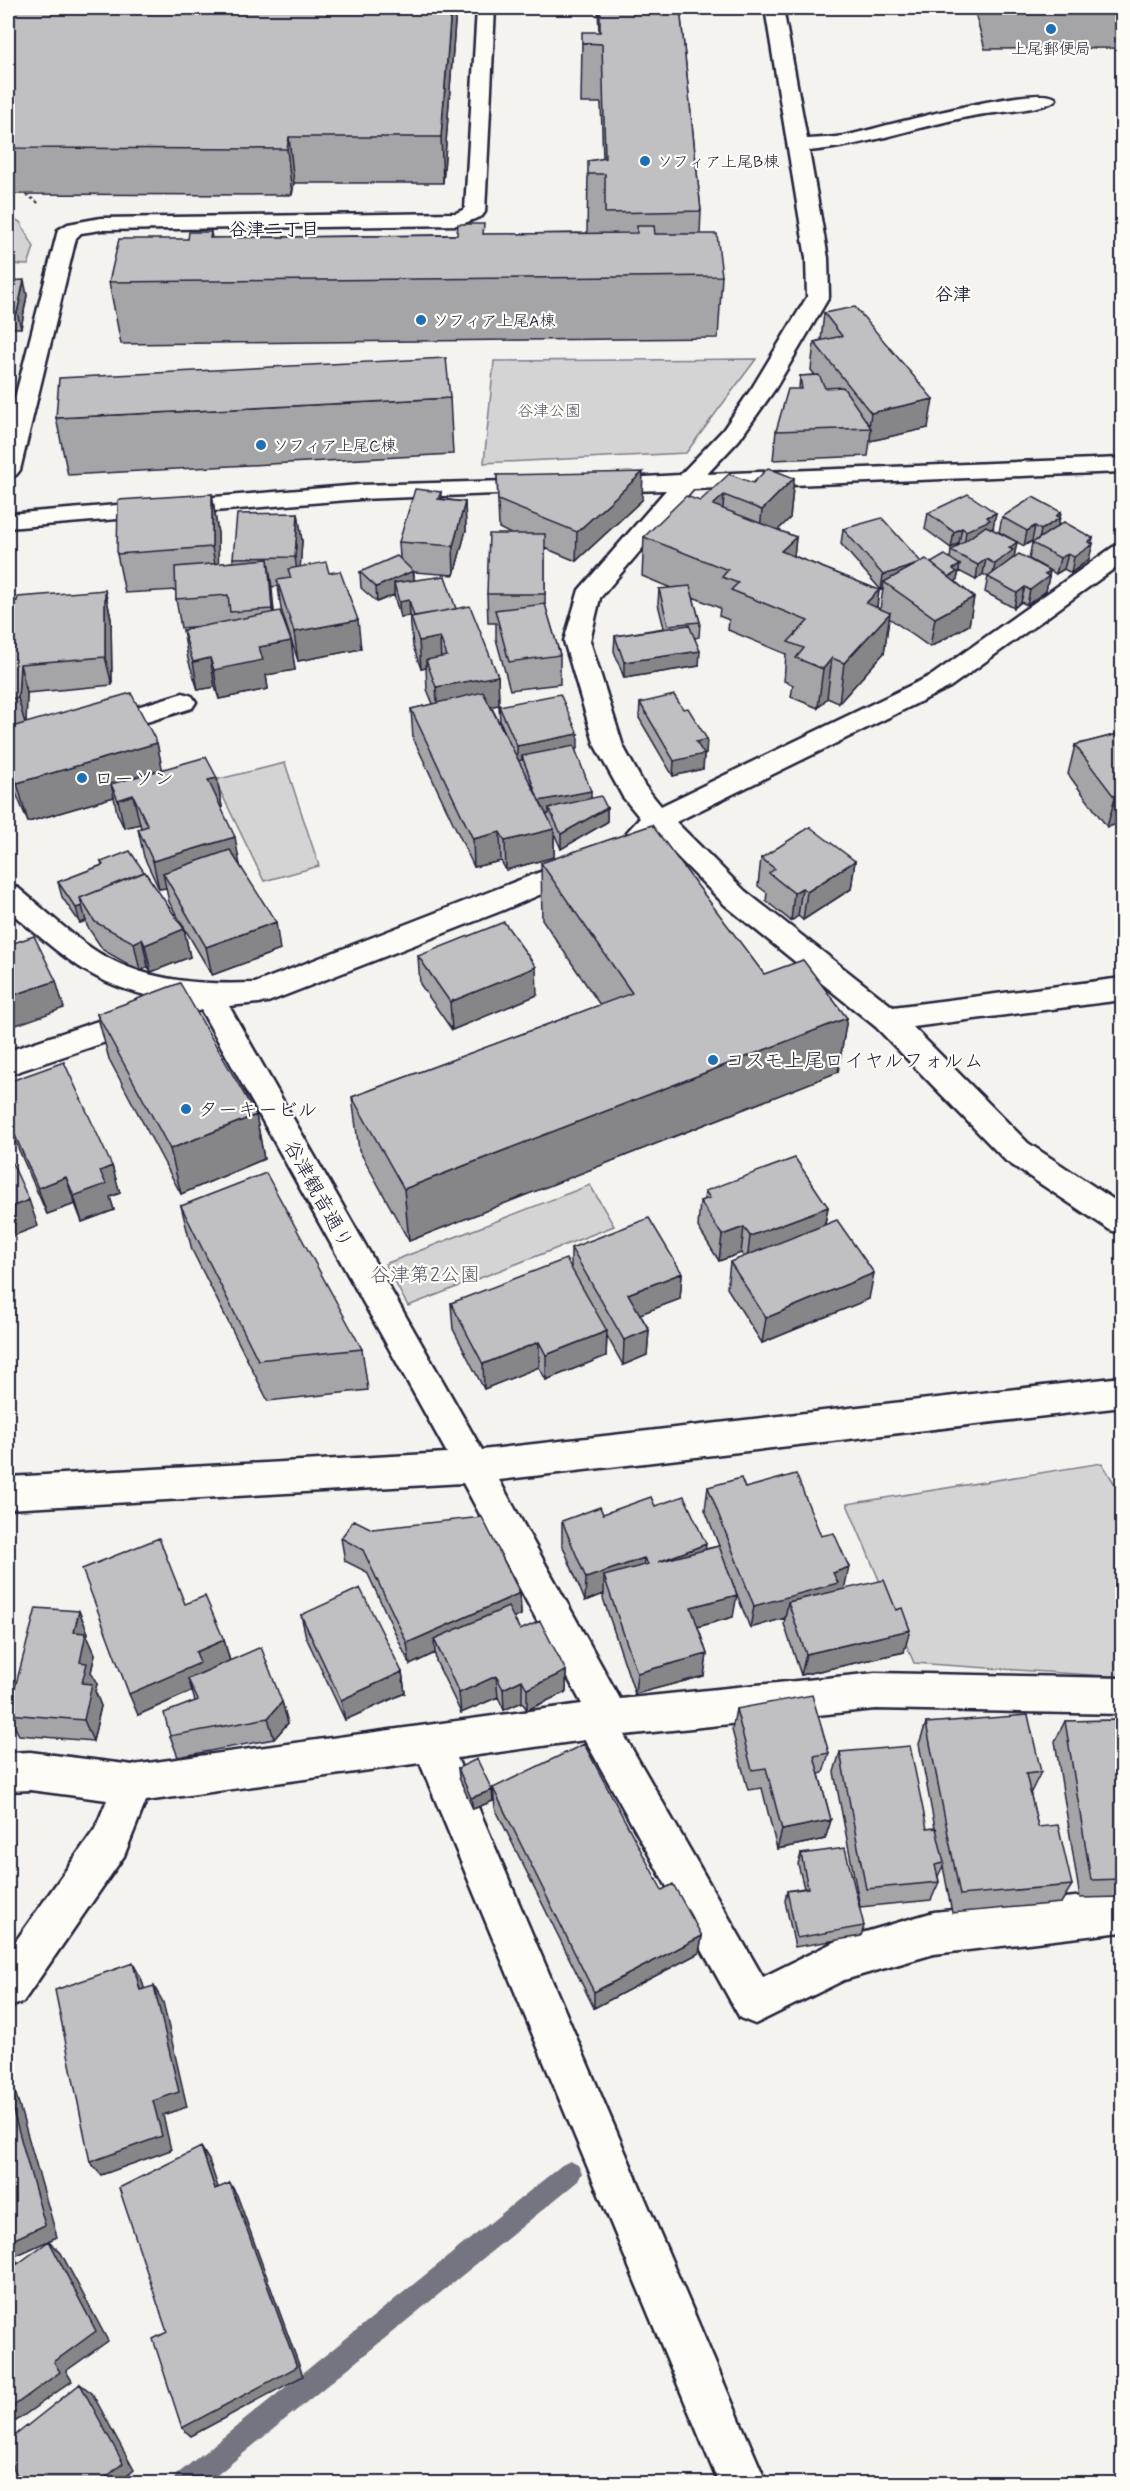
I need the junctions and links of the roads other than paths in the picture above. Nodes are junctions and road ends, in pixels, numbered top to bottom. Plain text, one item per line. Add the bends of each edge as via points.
1 (486, 8) edge
2 (774, 8) edge
3 (1046, 99) dead end
4 (799, 146) junction
5 (1122, 465) edge
6 (8, 470) edge
7 (685, 483) junction
8 (8, 521) edge
9 (1122, 552) edge
10 (183, 702) dead end
11 (73, 736) edge
12 (657, 820) junction
13 (8, 895) edge
14 (1122, 989) edge
15 (208, 996) junction
16 (887, 1019) junction
17 (8, 1063) edge
18 (1122, 1221) edge
19 (1122, 1392) edge
20 (473, 1467) junction
21 (8, 1493) edge
22 (1122, 1696) edge
23 (602, 1719) junction
24 (432, 1743) junction
25 (8, 1772) edge
26 (133, 1784) junction
27 (1122, 1912) edge
28 (8, 1987) edge
29 (743, 2484) edge

1 - 6 street via 475,212 460,219 101,224 75,228 66,235
2 - 4 street
3 - 4 street via 978,109 842,142
4 - 7 street via 817,258 818,297 731,435
5 - 7 street
7 - 8 street via 360,492
7 - 12 street via 588,596 577,640 609,746 633,790
9 - 12 street via 941,681
10 - 11 street
12 - 15 street via 613,851 491,904 257,994
12 - 16 street via 735,898
13 - 15 street via 93,964 134,983
14 - 16 street
15 - 17 street
15 - 20 street, 谷津観音通り
16 - 18 street via 1017,1152
19 - 20 street
20 - 21 street
20 - 23 street, 谷津観音通り
22 - 23 street via 875,1691
23 - 24 street
23 - 27 street, 谷津観音通り via 755,2003 838,1961 934,1933
24 - 26 street
24 - 29 street
25 - 26 street via 30,1771
26 - 28 street via 110,1842

